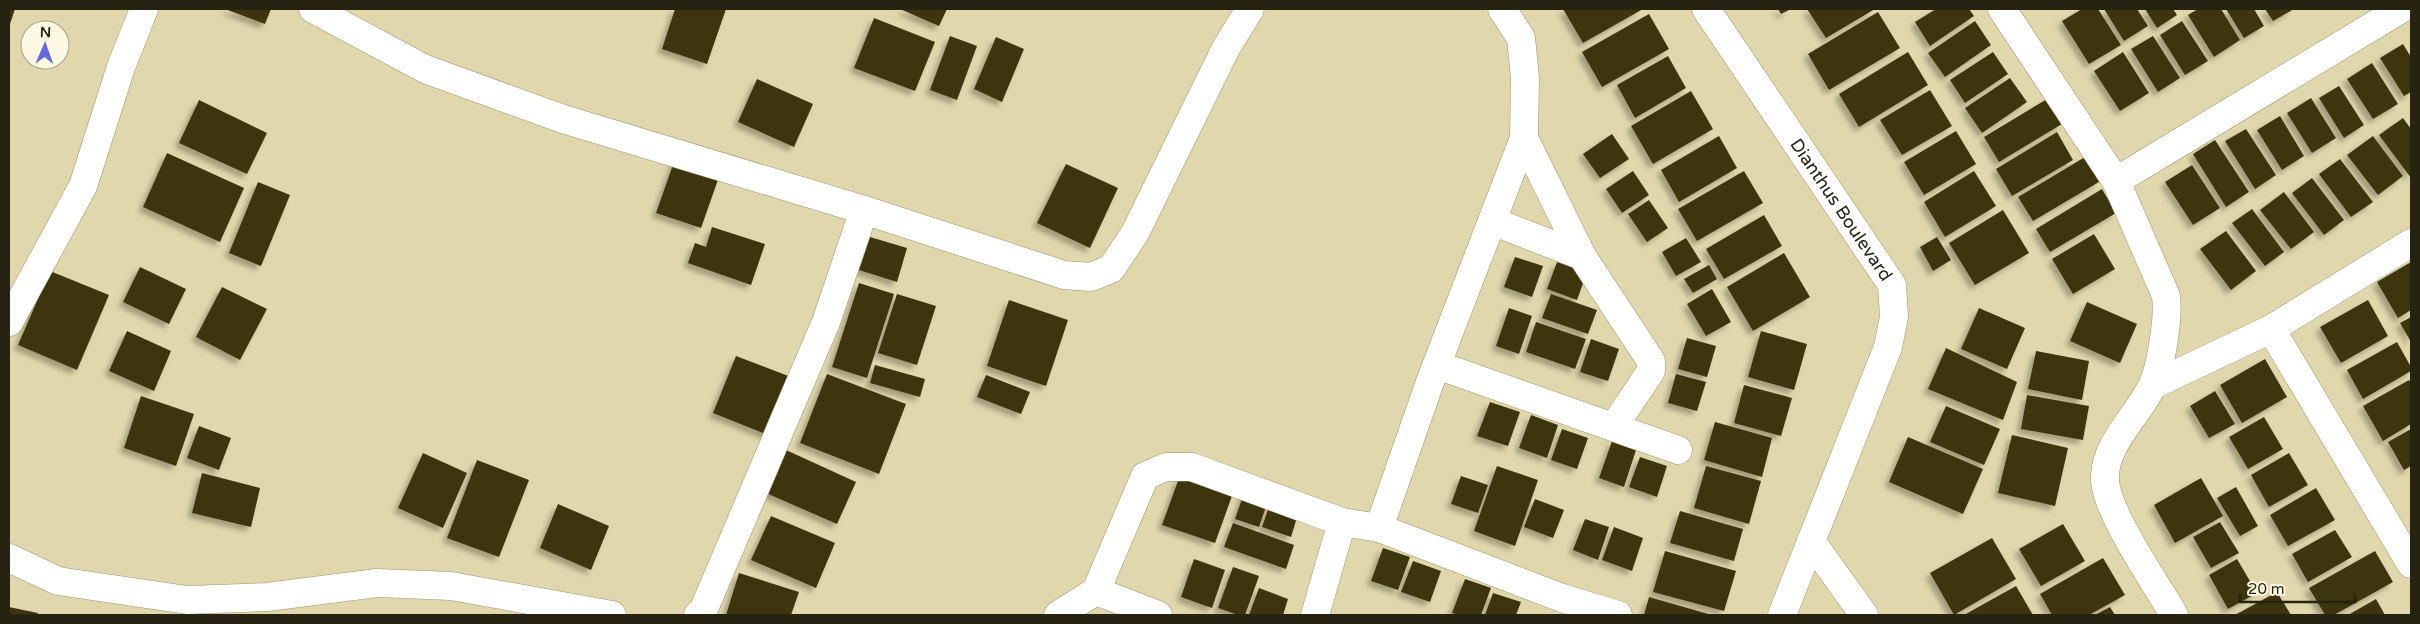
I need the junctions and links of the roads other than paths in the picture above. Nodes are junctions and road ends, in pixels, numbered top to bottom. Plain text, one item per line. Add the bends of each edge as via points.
1 (144, 9) edge
2 (313, 9) edge
3 (1250, 9) edge
4 (1502, 9) edge
5 (1706, 9) edge
6 (2401, 9) edge
7 (2011, 12) edge
8 (1524, 138) junction
9 (2116, 181) junction
10 (864, 210) junction
11 (1492, 221) junction
12 (2411, 243) edge
13 (1582, 256) junction
14 (9, 322) edge
15 (2271, 329) junction
16 (1437, 365) junction
17 (2153, 385) junction
18 (1614, 426) junction
19 (1678, 450) dead end
20 (1342, 522) junction
21 (1379, 528) junction
22 (1811, 541) junction
23 (9, 558) edge
24 (2411, 564) edge
25 (1096, 592) junction
26 (1559, 607) edge
27 (563, 610) edge
28 (612, 615) edge
29 (698, 615) edge
30 (1058, 615) edge
31 (1158, 615) edge
32 (1315, 615) edge
33 (1618, 615) edge
34 (1782, 615) edge
35 (1864, 615) edge
36 (2174, 615) edge

1 - 14 street via 121,67 83,186
2 - 10 street via 424,69 563,119
3 - 10 street via 1226,48 1135,232 1111,269 1091,277 1064,275
4 - 8 street via 1521,38 1525,78
5 - 22 street, Dianthus Boulevard via 1892,285 1894,317 1888,347
6 - 9 street
7 - 9 street
8 - 11 street
8 - 13 street
9 - 17 street via 2166,296 2168,312
10 - 29 street via 826,322 703,611
11 - 13 street
11 - 16 street
12 - 15 street
13 - 18 street via 1651,361 1651,371
15 - 17 street
15 - 24 street
16 - 18 street
16 - 21 street
17 - 36 street via 2109,455 2105,480 2110,504
18 - 19 street
20 - 21 street
20 - 25 street via 1192,467 1166,467 1144,476
20 - 32 street
21 - 26 street
22 - 34 street, Dianthus Boulevard
22 - 35 street
23 - 27 street via 58,580 187,600 267,597 378,584 451,586
25 - 30 street
25 - 31 street
26 - 33 street
27 - 28 street

